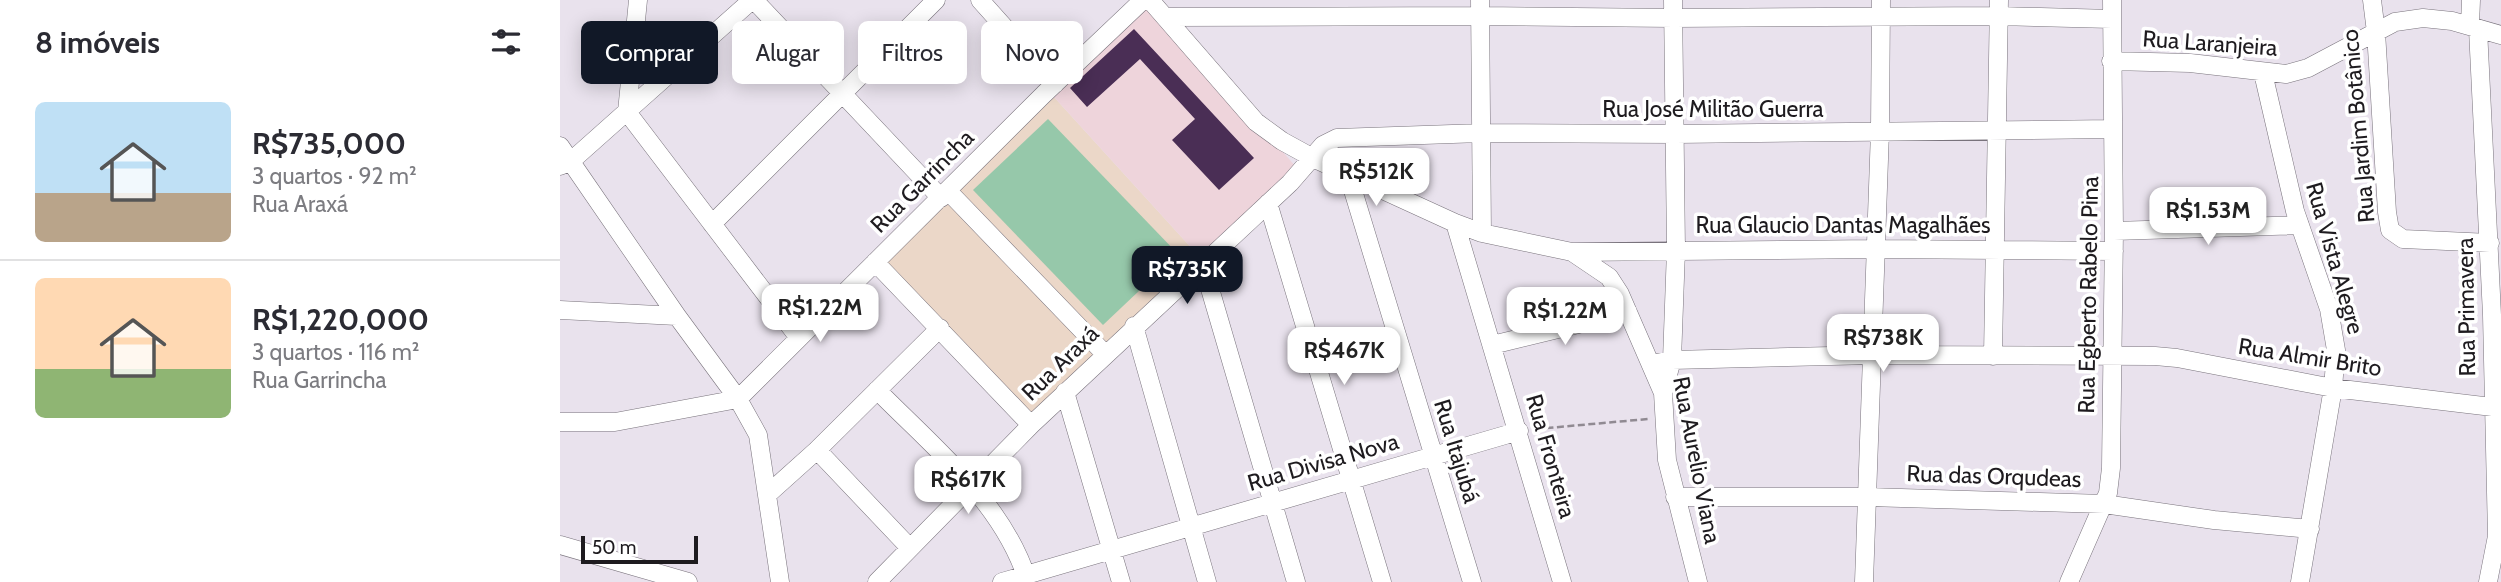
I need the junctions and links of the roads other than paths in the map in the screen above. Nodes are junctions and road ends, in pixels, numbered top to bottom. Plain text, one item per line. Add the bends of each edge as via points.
1 (638, 0) edge
2 (753, 0) edge
3 (936, 0) edge
4 (979, 0) edge
5 (1143, 0) edge
6 (1150, 0) edge
7 (1673, 0) edge
8 (2112, 0) edge
9 (2372, 0) edge
10 (2471, 0) edge
11 (1480, 8) edge
12 (1881, 8) edge
13 (1999, 8) edge
14 (1165, 17) junction
15 (1674, 18) junction
16 (2112, 19) junction
17 (998, 21) edge
18 (2474, 27) junction
19 (2376, 32) junction
20 (2501, 35) edge
21 (1083, 57) edge
22 (2111, 61) junction
23 (2263, 73) junction
24 (1055, 84) edge
25 (843, 94) junction
26 (627, 112) junction
27 (2113, 129) junction
28 (1880, 131) junction
29 (1998, 131) junction
30 (1481, 133) junction
31 (1676, 134) junction
32 (560, 146) edge
33 (1316, 154) junction
34 (565, 164) edge
35 (1348, 174) junction
36 (944, 194) junction
37 (1269, 203) junction
38 (1455, 223) junction
39 (712, 224) junction
40 (2300, 225) junction
41 (2115, 231) junction
42 (1482, 233) junction
43 (2490, 243) junction
44 (1876, 249) junction
45 (1676, 250) junction
46 (1995, 250) junction
47 (2114, 251) junction
48 (1572, 252) junction
49 (876, 261) junction
50 (1203, 265) junction
51 (560, 310) edge
52 (1628, 312) junction
53 (2497, 315) edge
54 (677, 316) junction
55 (1134, 326) junction
56 (940, 328) junction
57 (799, 338) junction
58 (1492, 345) junction
59 (1105, 354) junction
60 (1873, 355) junction
61 (1993, 356) junction
62 (2111, 356) junction
63 (1672, 360) junction
64 (1651, 364) junction
65 (2333, 388) junction
66 (877, 390) junction
67 (1065, 392) junction
68 (1663, 393) junction
69 (738, 399) junction
70 (2497, 408) edge
71 (560, 422) edge
72 (1031, 425) junction
73 (1518, 431) junction
74 (817, 450) junction
75 (1432, 455) junction
76 (1352, 479) junction
77 (971, 486) junction
78 (768, 494) junction
79 (1675, 497) junction
80 (1868, 497) junction
81 (1271, 502) junction
82 (2104, 503) junction
83 (1191, 527) junction
84 (2310, 529) junction
85 (560, 545) edge
86 (909, 547) junction
87 (1111, 551) junction
88 (639, 575) edge
89 (1027, 579) edge
90 (688, 582) edge
91 (780, 582) edge
92 (877, 582) edge
93 (1002, 582) edge
94 (1121, 582) edge
95 (1207, 582) edge
96 (1296, 582) edge
97 (1382, 582) edge
98 (1472, 582) edge
99 (1562, 582) edge
100 (1698, 582) edge
101 (1864, 582) edge
102 (2069, 582) edge
103 (2300, 582) edge
104 (2488, 582) edge

1 - 26 street
2 - 25 street
2 - 26 street
3 - 25 street
4 - 17 street
5 - 21 street, Rua Garrincha
6 - 14 street, Rua Aurelio Viana
7 - 15 street
8 - 16 street, Rua Egberto Rabelo Pina
9 - 19 street, Rua Jardim Botânico
10 - 18 street, Rua Primavera
11 - 14 street
11 - 15 street
11 - 30 street
12 - 13 street
12 - 15 street
12 - 28 street
13 - 16 street
13 - 29 street
14 - 33 street, Rua Aurelio Viana via 1256,122 1274,136
15 - 31 street
16 - 22 street, Rua Egberto Rabelo Pina
18 - 19 street, Rua Laranjeira via 2423,18 2395,22
18 - 20 street, Rua Laranjeira
18 - 43 street, Rua Primavera
19 - 23 street, Rua Laranjeira via 2308,68 2286,74
19 - 43 street, Rua Jardim Botânico via 2390,230 2403,239
22 - 23 street, Rua Laranjeira via 2190,63
22 - 27 street, Rua Egberto Rabelo Pina
23 - 40 street, Rua Vista Alegre
24 - 36 street, Rua Garrincha
25 - 36 street
25 - 39 street
26 - 34 street
26 - 39 street
27 - 29 street, Rua José Militão Guerra
27 - 41 street, Rua Egberto Rabelo Pina
28 - 29 street, Rua José Militão Guerra
28 - 31 street, Rua José Militão Guerra
28 - 44 street
29 - 46 street
30 - 31 street, Rua José Militão Guerra
30 - 33 street, Rua José Militão Guerra via 1350,137 1329,141
30 - 42 street
31 - 45 street
32 - 34 street
33 - 35 street, Rua Aurelio Viana
33 - 37 street, Rua Araxá
34 - 54 street
35 - 38 street, Rua Aurelio Viana
35 - 75 street, Rua Itajubá
36 - 49 street, Rua Garrincha
36 - 59 street
37 - 50 street, Rua Araxá
37 - 76 street
38 - 42 street, Rua Aurelio Viana
38 - 58 street, Rua Fronteira
39 - 57 street
40 - 41 street
40 - 65 street, Rua Vista Alegre via 2329,309 2336,350
41 - 47 street, Rua Egberto Rabelo Pina
42 - 48 street, Rua Aurelio Viana
43 - 53 street, Rua Primavera
44 - 45 street, Rua Glaucio Dantas Magalhães
44 - 46 street, Rua Glaucio Dantas Magalhães
44 - 60 street
45 - 48 street, Rua Glaucio Dantas Magalhães
45 - 63 street
46 - 47 street, Rua Glaucio Dantas Magalhães
46 - 61 street
47 - 62 street, Rua Egberto Rabelo Pina
48 - 52 street, Rua Aurelio Viana via 1609,277
49 - 56 street
49 - 57 street, Rua Garrincha
50 - 55 street, Rua Araxá
50 - 81 street
51 - 54 street
52 - 58 street
52 - 64 street, Rua Aurelio Viana
53 - 70 street, Rua Primavera
54 - 69 street
55 - 59 street, Rua Araxá
55 - 83 street
56 - 66 street
56 - 72 street
57 - 69 street, Rua Garrincha
58 - 73 street, Rua Fronteira
59 - 67 street, Rua Araxá
60 - 61 street, Rua Almir Brito
60 - 63 street, Rua Almir Brito
60 - 80 street
61 - 62 street, Rua Almir Brito
62 - 65 street, Rua Almir Brito via 2177,358
62 - 82 street, Rua Egberto Rabelo Pina via 2110,468
63 - 64 street, Rua Almir Brito
63 - 68 street
64 - 68 street, Rua Aurelio Viana
65 - 70 street, Rua Almir Brito
65 - 84 street, Rua Vista Alegre
66 - 74 street
66 - 77 street
67 - 72 street, Rua Araxá
67 - 87 street
68 - 79 street, Rua Aurelio Viana via 1667,460
69 - 71 street via 615,422
69 - 78 street via 758,435
70 - 104 street, Rua Primavera via 2497,536
72 - 77 street, Rua Araxá
73 - 75 street, Rua Divisa Nova
73 - 99 street, Rua Fronteira
74 - 78 street
74 - 86 street
75 - 76 street, Rua Divisa Nova
75 - 98 street, Rua Itajubá
76 - 81 street, Rua Divisa Nova
76 - 97 street
77 - 86 street, Rua Araxá
77 - 89 street via 1003,528
78 - 91 street
79 - 80 street, Rua das Orqudeas
79 - 100 street, Rua Aurelio Viana
80 - 82 street, Rua das Orqudeas
80 - 101 street
81 - 83 street, Rua Divisa Nova
81 - 96 street
82 - 84 street, Rua das Orqudeas
82 - 102 street, Rua Egberto Rabelo Pina
83 - 87 street, Rua Divisa Nova
83 - 95 street
84 - 103 street, Rua Vista Alegre
85 - 88 street
86 - 92 street, Rua Araxá
87 - 89 street, Rua Divisa Nova
87 - 94 street
88 - 90 street
89 - 93 street, Rua Divisa Nova

